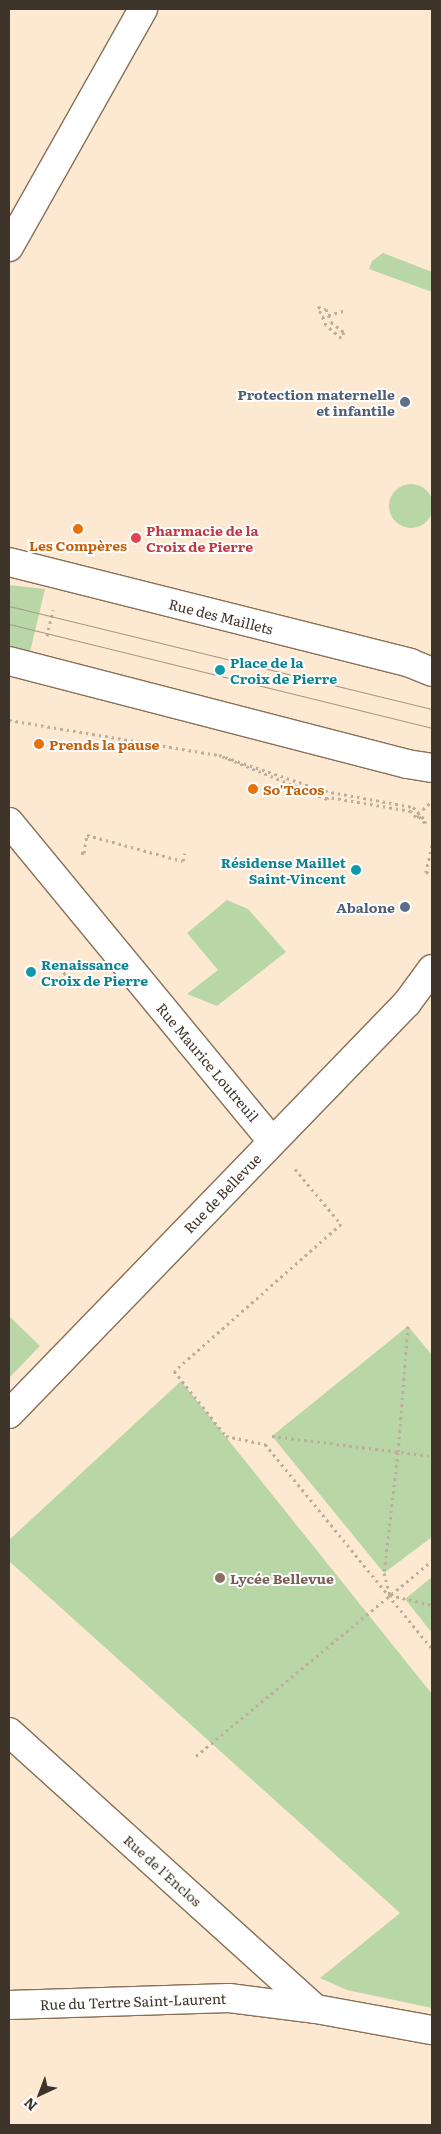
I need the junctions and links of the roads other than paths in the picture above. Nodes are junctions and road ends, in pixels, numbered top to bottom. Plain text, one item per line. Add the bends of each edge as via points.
1 (143, 9) edge
2 (9, 247) edge
3 (9, 562) edge
4 (9, 661) edge
5 (432, 672) edge
6 (432, 768) edge
7 (9, 822) edge
8 (432, 969) edge
9 (272, 1141) junction
10 (9, 1414) edge
11 (9, 1732) edge
12 (9, 2005) edge
13 (316, 2009) junction
14 (432, 2030) edge

1 - 2 street
3 - 5 street, Rue des Maillets via 410,663
4 - 6 street
7 - 9 street, Rue Maurice Loutreuil
8 - 9 street, Rue de Bellevue via 407,1003
9 - 10 street, Rue de Bellevue
11 - 13 street, Rue de l'Enclos
12 - 13 street, Rue du Tertre Saint-Laurent via 229,1998
13 - 14 street, Rue du Tertre Saint-Laurent

